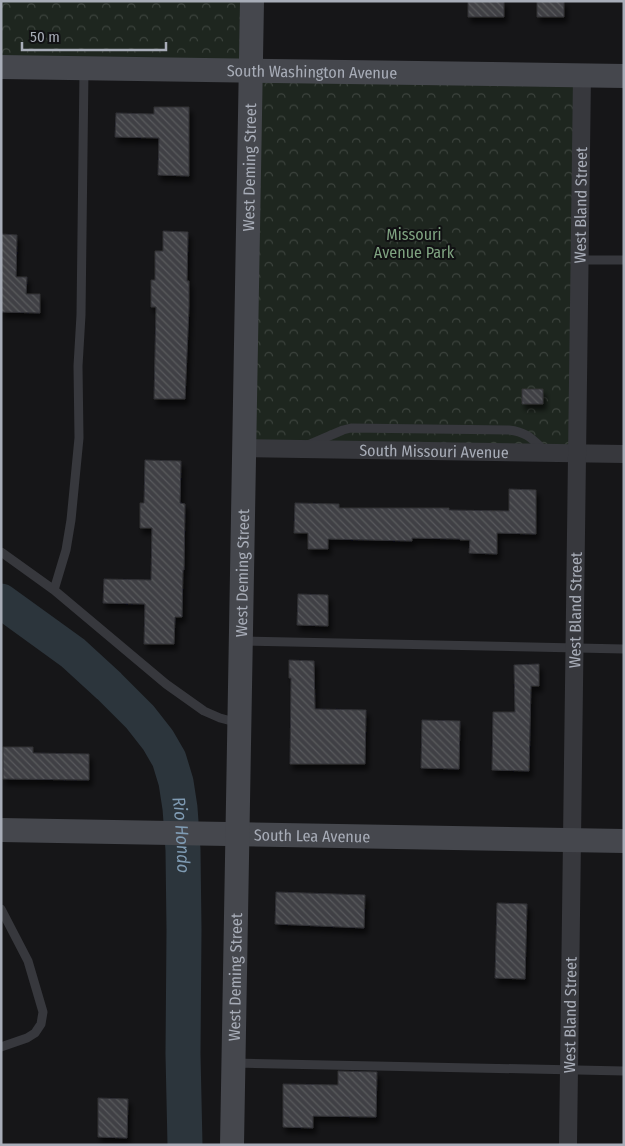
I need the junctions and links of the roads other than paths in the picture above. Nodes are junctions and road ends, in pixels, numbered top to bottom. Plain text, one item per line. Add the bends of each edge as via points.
1 (252, 1) edge
2 (1, 67) edge
3 (84, 68) junction
4 (251, 70) junction
5 (582, 76) junction
6 (624, 76) edge
7 (580, 260) junction
8 (624, 260) edge
9 (244, 448) junction
10 (577, 453) junction
11 (624, 454) edge
12 (1, 552) edge
13 (54, 590) junction
14 (241, 641) junction
15 (574, 648) junction
16 (624, 649) edge
17 (239, 724) junction
18 (1, 830) edge
19 (237, 835) junction
20 (572, 840) junction
21 (624, 841) edge
22 (1, 908) edge
23 (1, 1047) edge
24 (233, 1063) junction
25 (569, 1071) junction
26 (624, 1071) edge
27 (232, 1145) edge
28 (568, 1145) edge

1 - 4 street, West Deming Street
2 - 3 street, South Washington Avenue
3 - 4 street, South Washington Avenue
3 - 13 lane via 78,438 71,520
4 - 5 street, South Washington Avenue
4 - 9 street, West Deming Street
5 - 6 street, South Washington Avenue
5 - 7 street, West Bland Street
7 - 8 lane
7 - 10 street, West Bland Street
9 - 10 street, South Missouri Avenue
9 - 14 street, West Deming Street
10 - 11 street, South Missouri Avenue
10 - 15 street, West Bland Street
12 - 13 lane
13 - 17 lane via 173,689 204,711
14 - 15 lane
14 - 17 street, West Deming Street
15 - 16 lane
15 - 20 street, West Bland Street
17 - 19 street, West Deming Street
18 - 19 street, South Lea Avenue
19 - 20 street, South Lea Avenue
19 - 24 street, West Deming Street
20 - 21 street, South Lea Avenue
20 - 25 street, West Bland Street
22 - 23 lane via 28,961 43,1012 35,1033
24 - 25 lane
24 - 27 street, West Deming Street
25 - 26 lane
25 - 28 street, West Bland Street

